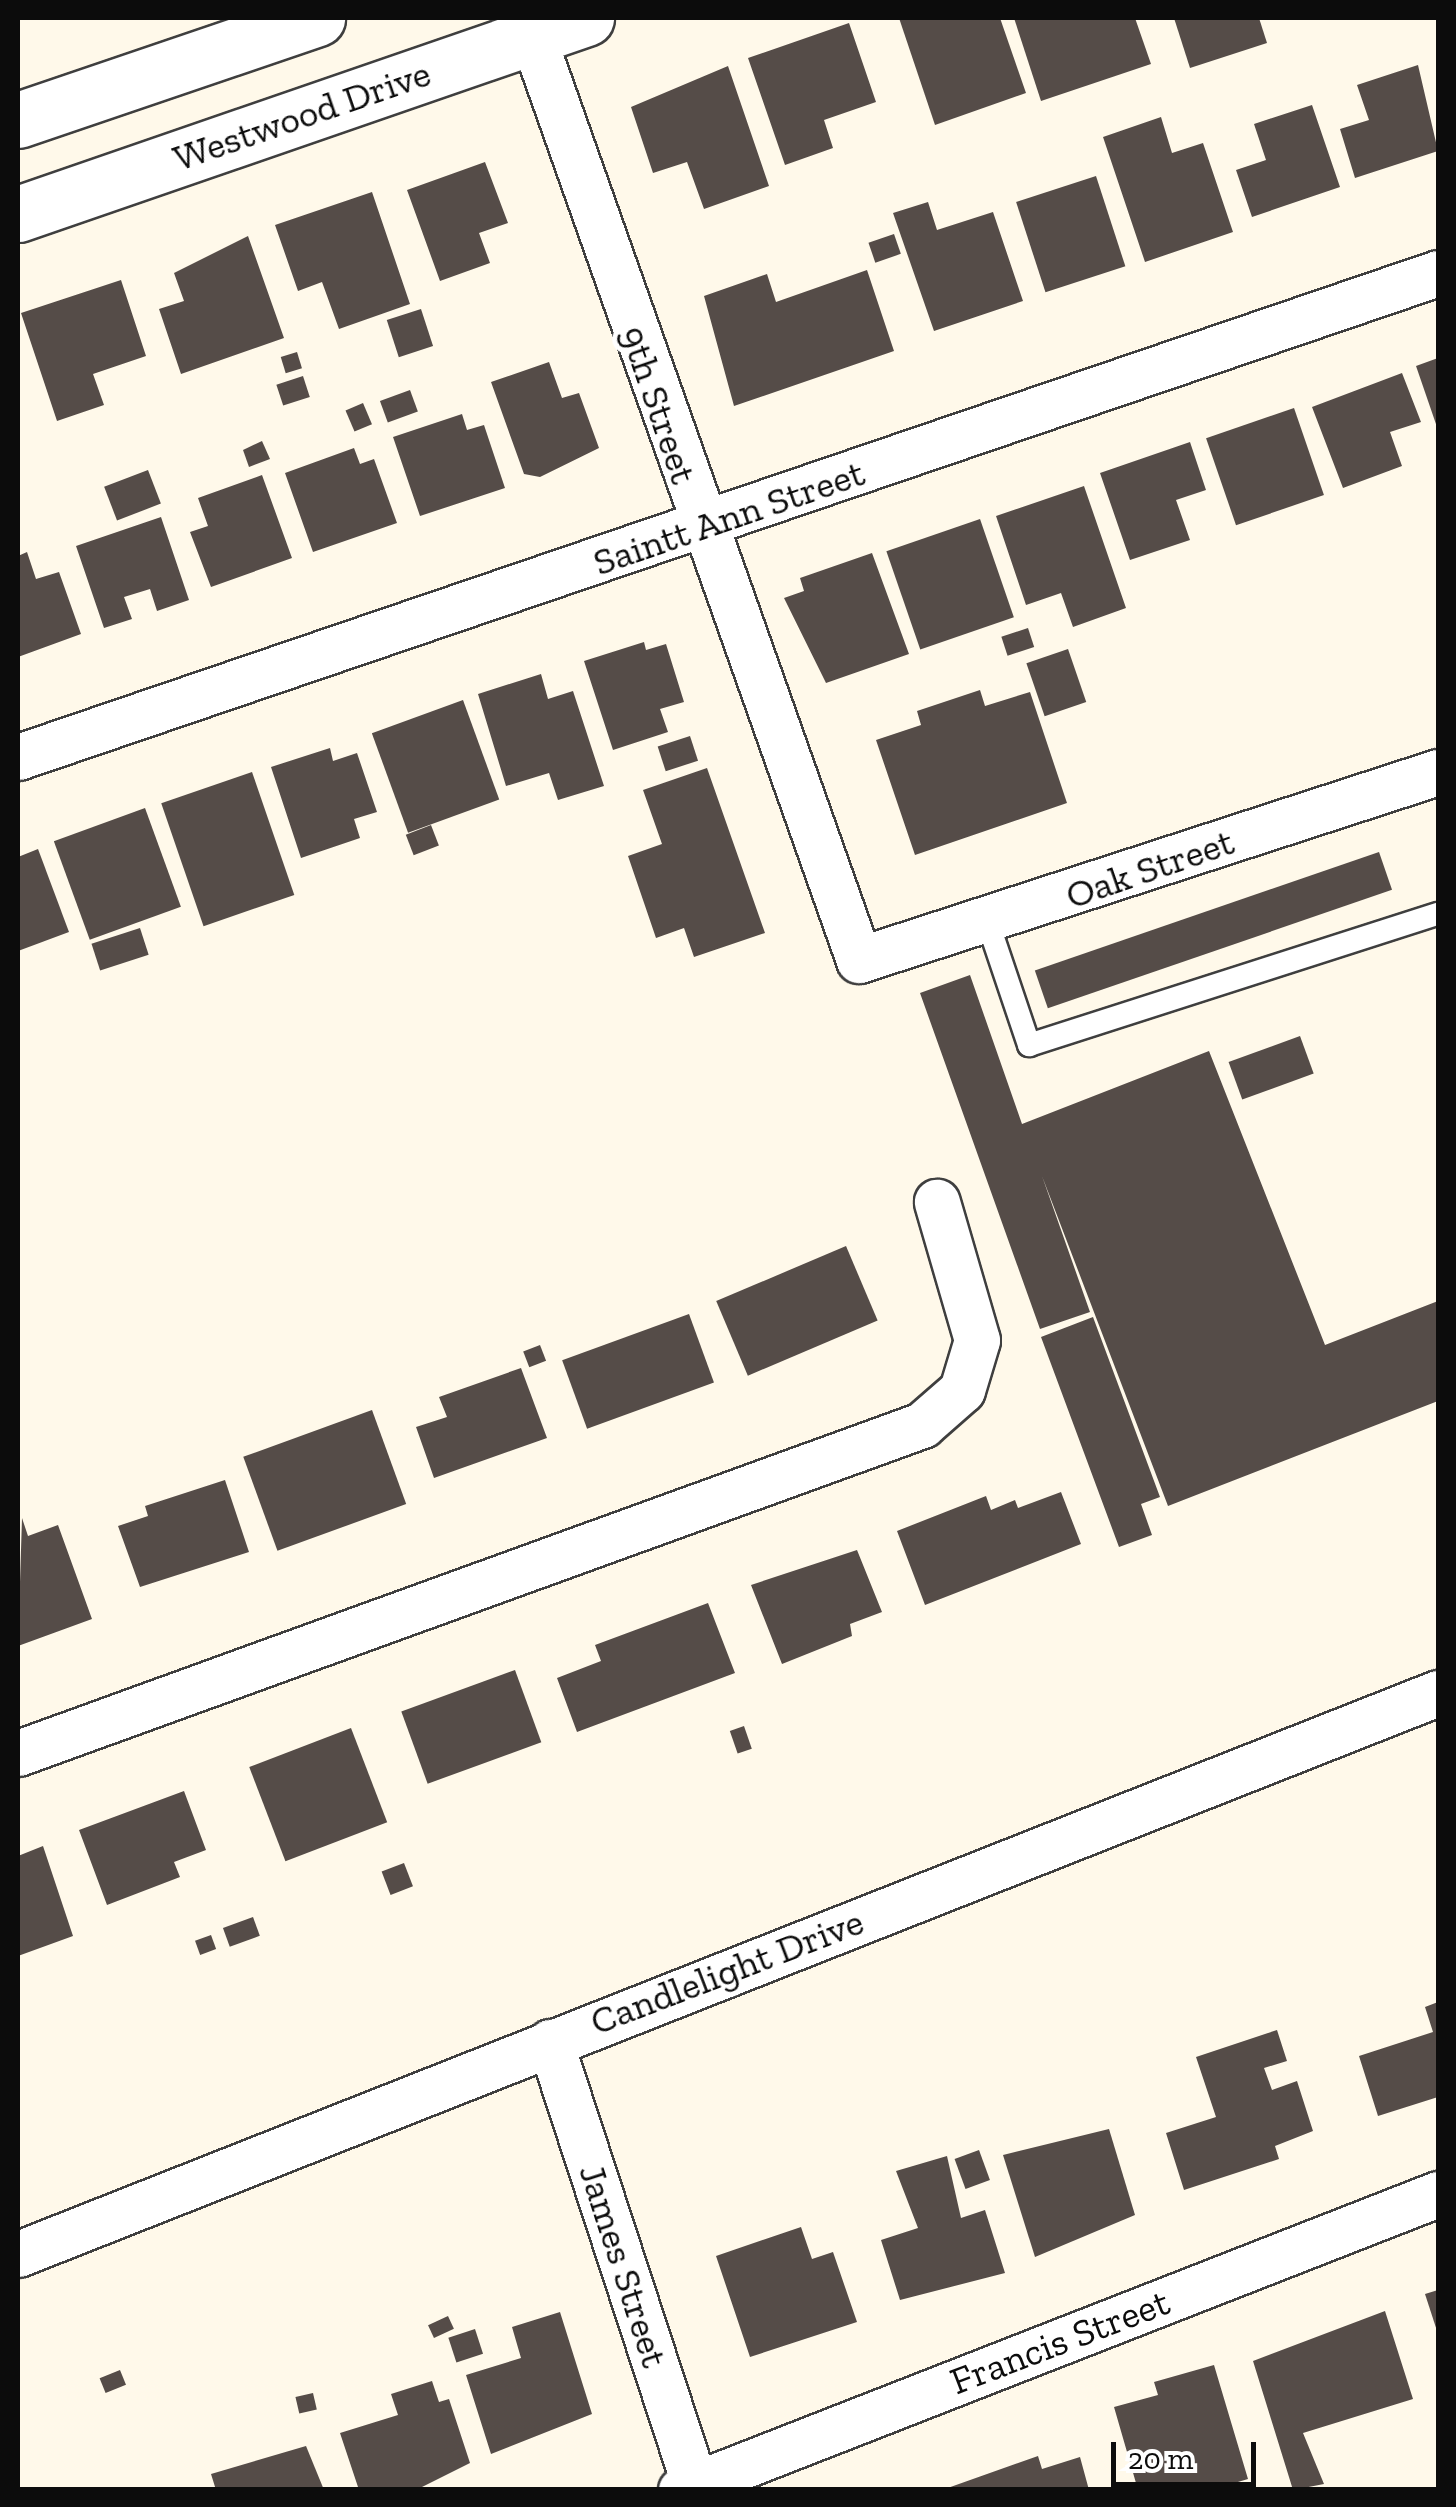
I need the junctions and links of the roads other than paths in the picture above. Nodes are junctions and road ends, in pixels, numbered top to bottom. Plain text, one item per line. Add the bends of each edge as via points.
1 (317, 18) edge
2 (586, 18) edge
3 (529, 27) edge
4 (18, 120) edge
5 (18, 214) edge
6 (1438, 273) edge
7 (700, 529) junction
8 (18, 758) edge
9 (1438, 772) edge
10 (1438, 914) edge
11 (988, 923) junction
12 (859, 960) joint
13 (937, 1202) dead end
14 (1438, 1694) edge
15 (18, 1753) edge
16 (550, 2042) junction
17 (1438, 2194) edge
18 (18, 2254) edge
19 (690, 2488) edge

1 - 4 street
2 - 3 street, Westwood Drive
3 - 5 street, Westwood Drive
3 - 7 street, 9th Street
6 - 7 street, Saintt Ann Street
7 - 8 street, Saintt Ann Street
7 - 12 street, 9th Street
9 - 11 street, Oak Street
10 - 11 lane via 1029,1044
11 - 12 street, Oak Street
13 - 15 street via 977,1340 962,1390 922,1425
14 - 16 street, Candlelight Drive
16 - 18 street, Candlelight Drive
16 - 19 street, James Street
17 - 19 street, Francis Street

